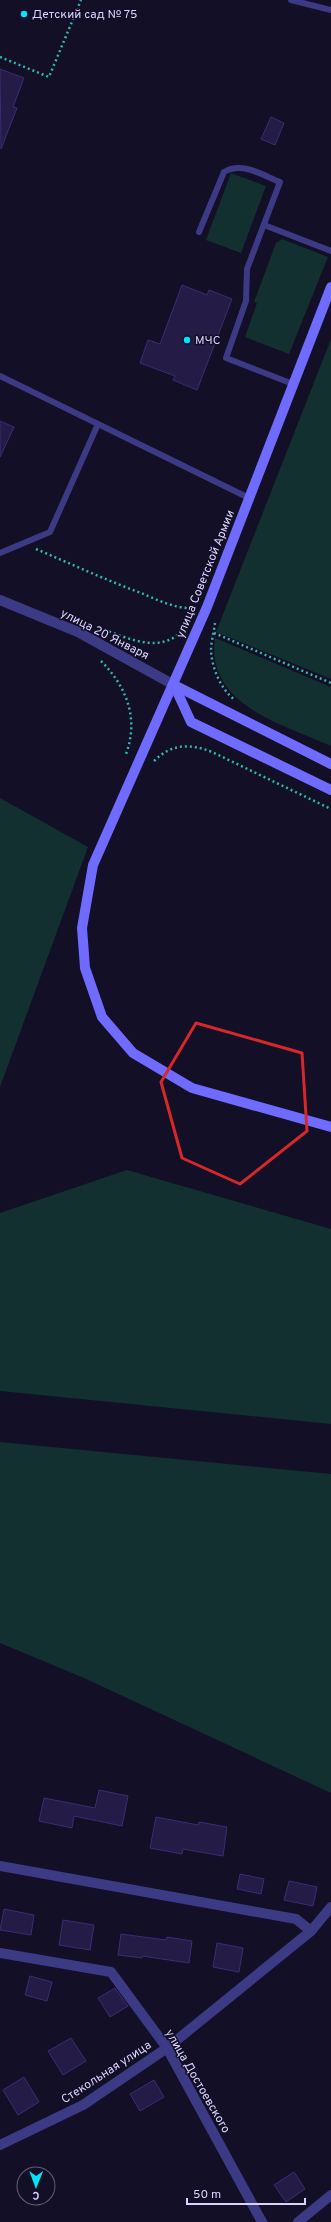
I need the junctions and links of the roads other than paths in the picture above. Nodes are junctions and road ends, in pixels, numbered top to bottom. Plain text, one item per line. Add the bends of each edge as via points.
1 (291, 0) edge
2 (298, 1) edge
3 (331, 10) edge
4 (264, 225) junction
5 (200, 232) dead end
6 (331, 251) edge
7 (331, 287) edge
8 (0, 376) edge
9 (293, 384) junction
10 (98, 424) junction
11 (249, 498) junction
12 (0, 553) edge
13 (0, 600) edge
14 (174, 685) junction
15 (331, 764) edge
16 (331, 790) edge
17 (331, 1127) edge
18 (0, 1866) edge
19 (331, 1907) edge
20 (310, 1931) junction
21 (0, 1953) edge
22 (167, 2048) junction
23 (0, 2145) edge
24 (331, 2196) edge
25 (262, 2222) edge
26 (298, 2222) edge

1 - 2 lane
2 - 3 lane
4 - 5 lane via 280,182 241,167 231,168 222,176
4 - 6 lane
4 - 9 lane via 247,268 246,301 226,358
7 - 9 main road, улица Советской Армии
8 - 10 lane
9 - 11 main road, улица Советской Армии
10 - 11 lane
10 - 12 lane via 50,532
11 - 14 main road, улица Советской Армии
13 - 14 street, улица 20 Января via 78,632
14 - 15 main road
14 - 16 main road via 191,722
14 - 17 main road, улица Советской Армии via 136,762 93,865 82,928 85,968 102,1017 134,1053 192,1088
18 - 20 street via 296,1919
19 - 20 street, Стекольная улица
20 - 22 street, Стекольная улица
21 - 22 street, улица Достоевского via 111,1972
22 - 23 street, Стекольная улица via 83,2105
22 - 25 street, улица Достоевского
24 - 26 street

